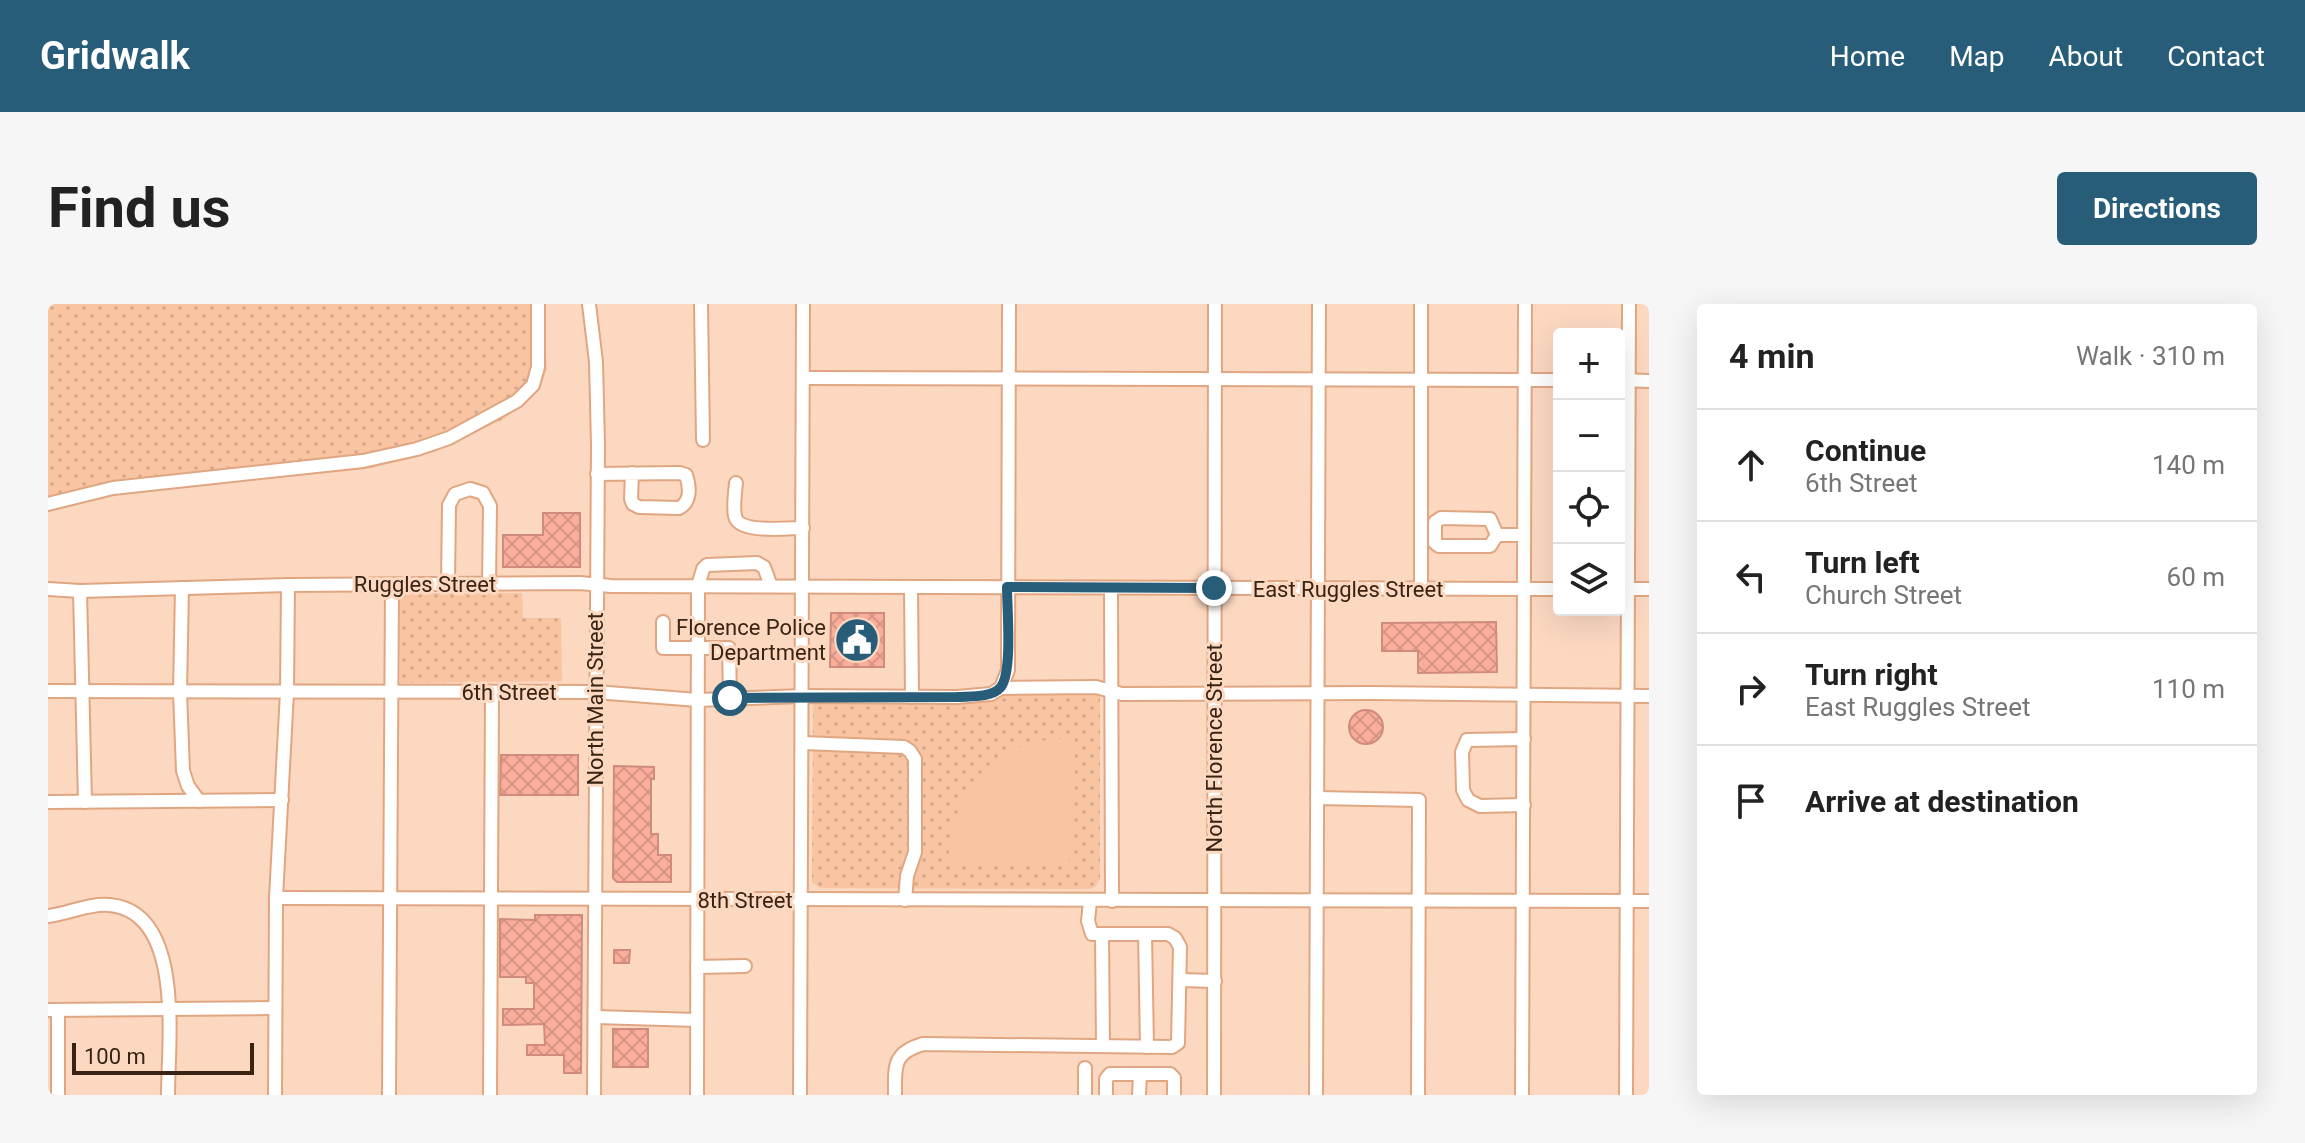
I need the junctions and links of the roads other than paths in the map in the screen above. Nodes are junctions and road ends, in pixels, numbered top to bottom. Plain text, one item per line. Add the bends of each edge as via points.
1 (538, 304) edge
2 (589, 304) edge
3 (701, 304) edge
4 (803, 304) edge
5 (1009, 304) edge
6 (1215, 304) edge
7 (1319, 304) edge
8 (1421, 304) edge
9 (1525, 304) edge
10 (1629, 304) edge
11 (1625, 365) edge
12 (803, 378) junction
13 (1008, 379) junction
14 (1215, 379) junction
15 (1318, 379) junction
16 (1420, 380) junction
17 (1525, 380) junction
18 (1553, 380) edge
19 (1625, 380) edge
20 (1649, 381) edge
21 (1624, 400) edge
22 (703, 440) dead end
23 (632, 473) junction
24 (597, 474) junction
25 (736, 483) dead end
26 (48, 504) edge
27 (803, 528) junction
28 (1497, 535) junction
29 (1524, 535) junction
30 (1623, 544) edge
31 (448, 584) junction
32 (489, 584) junction
33 (596, 584) junction
34 (288, 585) junction
35 (392, 585) junction
36 (698, 586) junction
37 (771, 586) junction
38 (802, 587) junction
39 (911, 587) junction
40 (1007, 587) junction
41 (182, 588) junction
42 (1111, 588) junction
43 (1214, 588) junction
44 (48, 589) edge
45 (1318, 589) junction
46 (1421, 589) junction
47 (1524, 589) junction
48 (1553, 589) edge
49 (1625, 589) edge
50 (1649, 589) edge
51 (80, 591) junction
52 (1624, 616) edge
53 (663, 622) dead end
54 (698, 648) junction
55 (1001, 688) junction
56 (48, 691) edge
57 (1111, 691) junction
58 (82, 692) junction
59 (180, 692) junction
60 (287, 692) junction
61 (492, 692) junction
62 (595, 692) junction
63 (392, 693) junction
64 (1213, 694) junction
65 (1317, 694) junction
66 (1524, 695) junction
67 (803, 696) junction
68 (1627, 696) junction
69 (1649, 696) edge
70 (912, 697) junction
71 (730, 698) junction
72 (698, 700) junction
73 (1524, 739) junction
74 (803, 743) junction
75 (1317, 798) junction
76 (282, 800) junction
77 (199, 801) junction
78 (48, 802) edge
79 (85, 802) junction
80 (1524, 805) junction
81 (276, 898) junction
82 (389, 899) junction
83 (491, 899) junction
84 (595, 899) junction
85 (697, 900) junction
86 (801, 900) junction
87 (905, 900) junction
88 (1214, 900) junction
89 (1317, 900) junction
90 (1090, 901) junction
91 (1112, 901) junction
92 (1419, 901) junction
93 (1523, 901) junction
94 (1626, 901) junction
95 (1649, 901) edge
96 (48, 916) edge
97 (1102, 934) junction
98 (1145, 934) junction
99 (745, 966) dead end
100 (697, 967) junction
101 (1180, 980) junction
102 (1215, 981) junction
103 (275, 1008) junction
104 (168, 1009) junction
105 (53, 1010) edge
106 (595, 1017) junction
107 (697, 1020) junction
108 (1103, 1046) junction
109 (1147, 1047) junction
110 (1085, 1068) dead end
111 (1140, 1074) junction
112 (58, 1095) edge
113 (168, 1095) edge
114 (275, 1095) edge
115 (389, 1095) edge
116 (490, 1095) edge
117 (594, 1095) edge
118 (697, 1095) edge
119 (800, 1095) edge
120 (895, 1095) edge
121 (1085, 1095) edge
122 (1106, 1095) edge
123 (1139, 1095) edge
124 (1174, 1095) edge
125 (1214, 1095) edge
126 (1316, 1095) edge
127 (1418, 1095) edge
128 (1522, 1095) edge
129 (1626, 1095) edge

1 - 26 street via 533,385 517,401 449,438 363,461 113,488
2 - 24 street, North Main Street via 596,362
3 - 22 street
4 - 12 street
5 - 13 street
6 - 14 street, North Florence Street
7 - 15 street
8 - 16 street
9 - 17 street
10 - 11 street
12 - 13 street
12 - 27 street
13 - 14 street
13 - 40 street
14 - 15 street
14 - 43 street, North Florence Street
15 - 16 street
15 - 45 street
16 - 17 street
16 - 46 street
17 - 18 street
17 - 29 street
19 - 20 street
21 - 30 street
23 - 23 street via 686,475 688,500 679,508 639,507 631,499
23 - 24 street
24 - 33 street, North Main Street
25 - 27 street via 739,524
27 - 38 street
28 - 28 street via 1490,546 1439,546 1435,522 1490,519
28 - 29 street
29 - 47 street
31 - 32 street, Ruggles Street
31 - 32 street via 449,505 455,494 470,489 483,493 490,506
31 - 35 street, Ruggles Street
32 - 33 street, Ruggles Street
33 - 36 street, Ruggles Street
33 - 62 street, North Main Street
34 - 35 street, Ruggles Street
34 - 41 street, Ruggles Street
34 - 60 street
35 - 63 street
36 - 37 street, Ruggles Street
36 - 37 street via 707,565 757,563
36 - 54 street
37 - 38 street, Ruggles Street
38 - 39 street, East Ruggles Street
38 - 67 street
39 - 40 street, East Ruggles Street
39 - 70 street
40 - 42 street, East Ruggles Street
40 - 55 street via 1008,670
41 - 51 street, Ruggles Street
41 - 59 street
42 - 43 street, East Ruggles Street
42 - 57 street
43 - 45 street, East Ruggles Street
43 - 64 street, North Florence Street
44 - 51 street, Ruggles Street
45 - 46 street, East Ruggles Street
45 - 65 street
46 - 47 street, East Ruggles Street
47 - 48 street, East Ruggles Street
47 - 66 street
49 - 50 street
51 - 58 street
52 - 68 street
53 - 54 street via 663,648
54 - 71 street via 729,648
54 - 72 street
55 - 57 street, 6th Street
55 - 70 street, 6th Street via 991,694
56 - 58 street, 6th Street
57 - 64 street, 6th Street
57 - 91 street
58 - 59 street, 6th Street
58 - 79 street
59 - 60 street, 6th Street
59 - 77 street via 183,771
60 - 63 street, 6th Street
60 - 76 street
61 - 62 street, 6th Street
61 - 63 street, 6th Street
61 - 83 street
62 - 72 street, 6th Street
62 - 84 street, North Main Street
63 - 82 street
64 - 65 street, 6th Street
64 - 88 street, North Florence Street
65 - 66 street, 6th Street
65 - 75 street
66 - 68 street, 6th Street
66 - 73 street
67 - 70 street, 6th Street
67 - 71 street, 6th Street
67 - 74 street
68 - 69 street, 6th Street
68 - 94 street
71 - 72 street, 6th Street
72 - 85 street
73 - 80 street
73 - 80 street via 1467,740 1462,752 1468,800 1480,806
74 - 86 street
74 - 87 street via 910,751 915,759 915,852
75 - 89 street
75 - 92 street via 1419,800
76 - 77 street
76 - 81 street
77 - 79 street
78 - 79 street
80 - 93 street
81 - 82 street, 8th Street
81 - 103 street
82 - 83 street, 8th Street
82 - 115 street
83 - 84 street, 8th Street
83 - 116 street
84 - 85 street, 8th Street
84 - 106 street, North Main Street
85 - 86 street, 8th Street
85 - 100 street
86 - 87 street, 8th Street
86 - 119 street
87 - 90 street, 8th Street
88 - 89 street, 8th Street
88 - 91 street, 8th Street
88 - 102 street, North Florence Street
89 - 92 street, 8th Street
89 - 126 street
90 - 91 street, 8th Street
90 - 97 street via 1092,934
92 - 93 street, 8th Street
92 - 127 street
93 - 94 street, 8th Street
93 - 128 street
94 - 95 street
94 - 129 street
96 - 104 street via 107,904 136,914 156,937
97 - 98 street
97 - 108 street
98 - 101 street via 1175,938
98 - 109 street
99 - 100 street
100 - 107 street
101 - 102 street
101 - 109 street via 1178,1043
102 - 125 street, North Florence Street
103 - 104 street
103 - 114 street
104 - 105 street
104 - 113 street
105 - 112 street
106 - 107 street
106 - 117 street, North Main Street
107 - 118 street
108 - 109 street
108 - 120 street via 923,1044 898,1057
110 - 121 street
111 - 122 street via 1110,1074
111 - 123 street
111 - 124 street via 1170,1074

